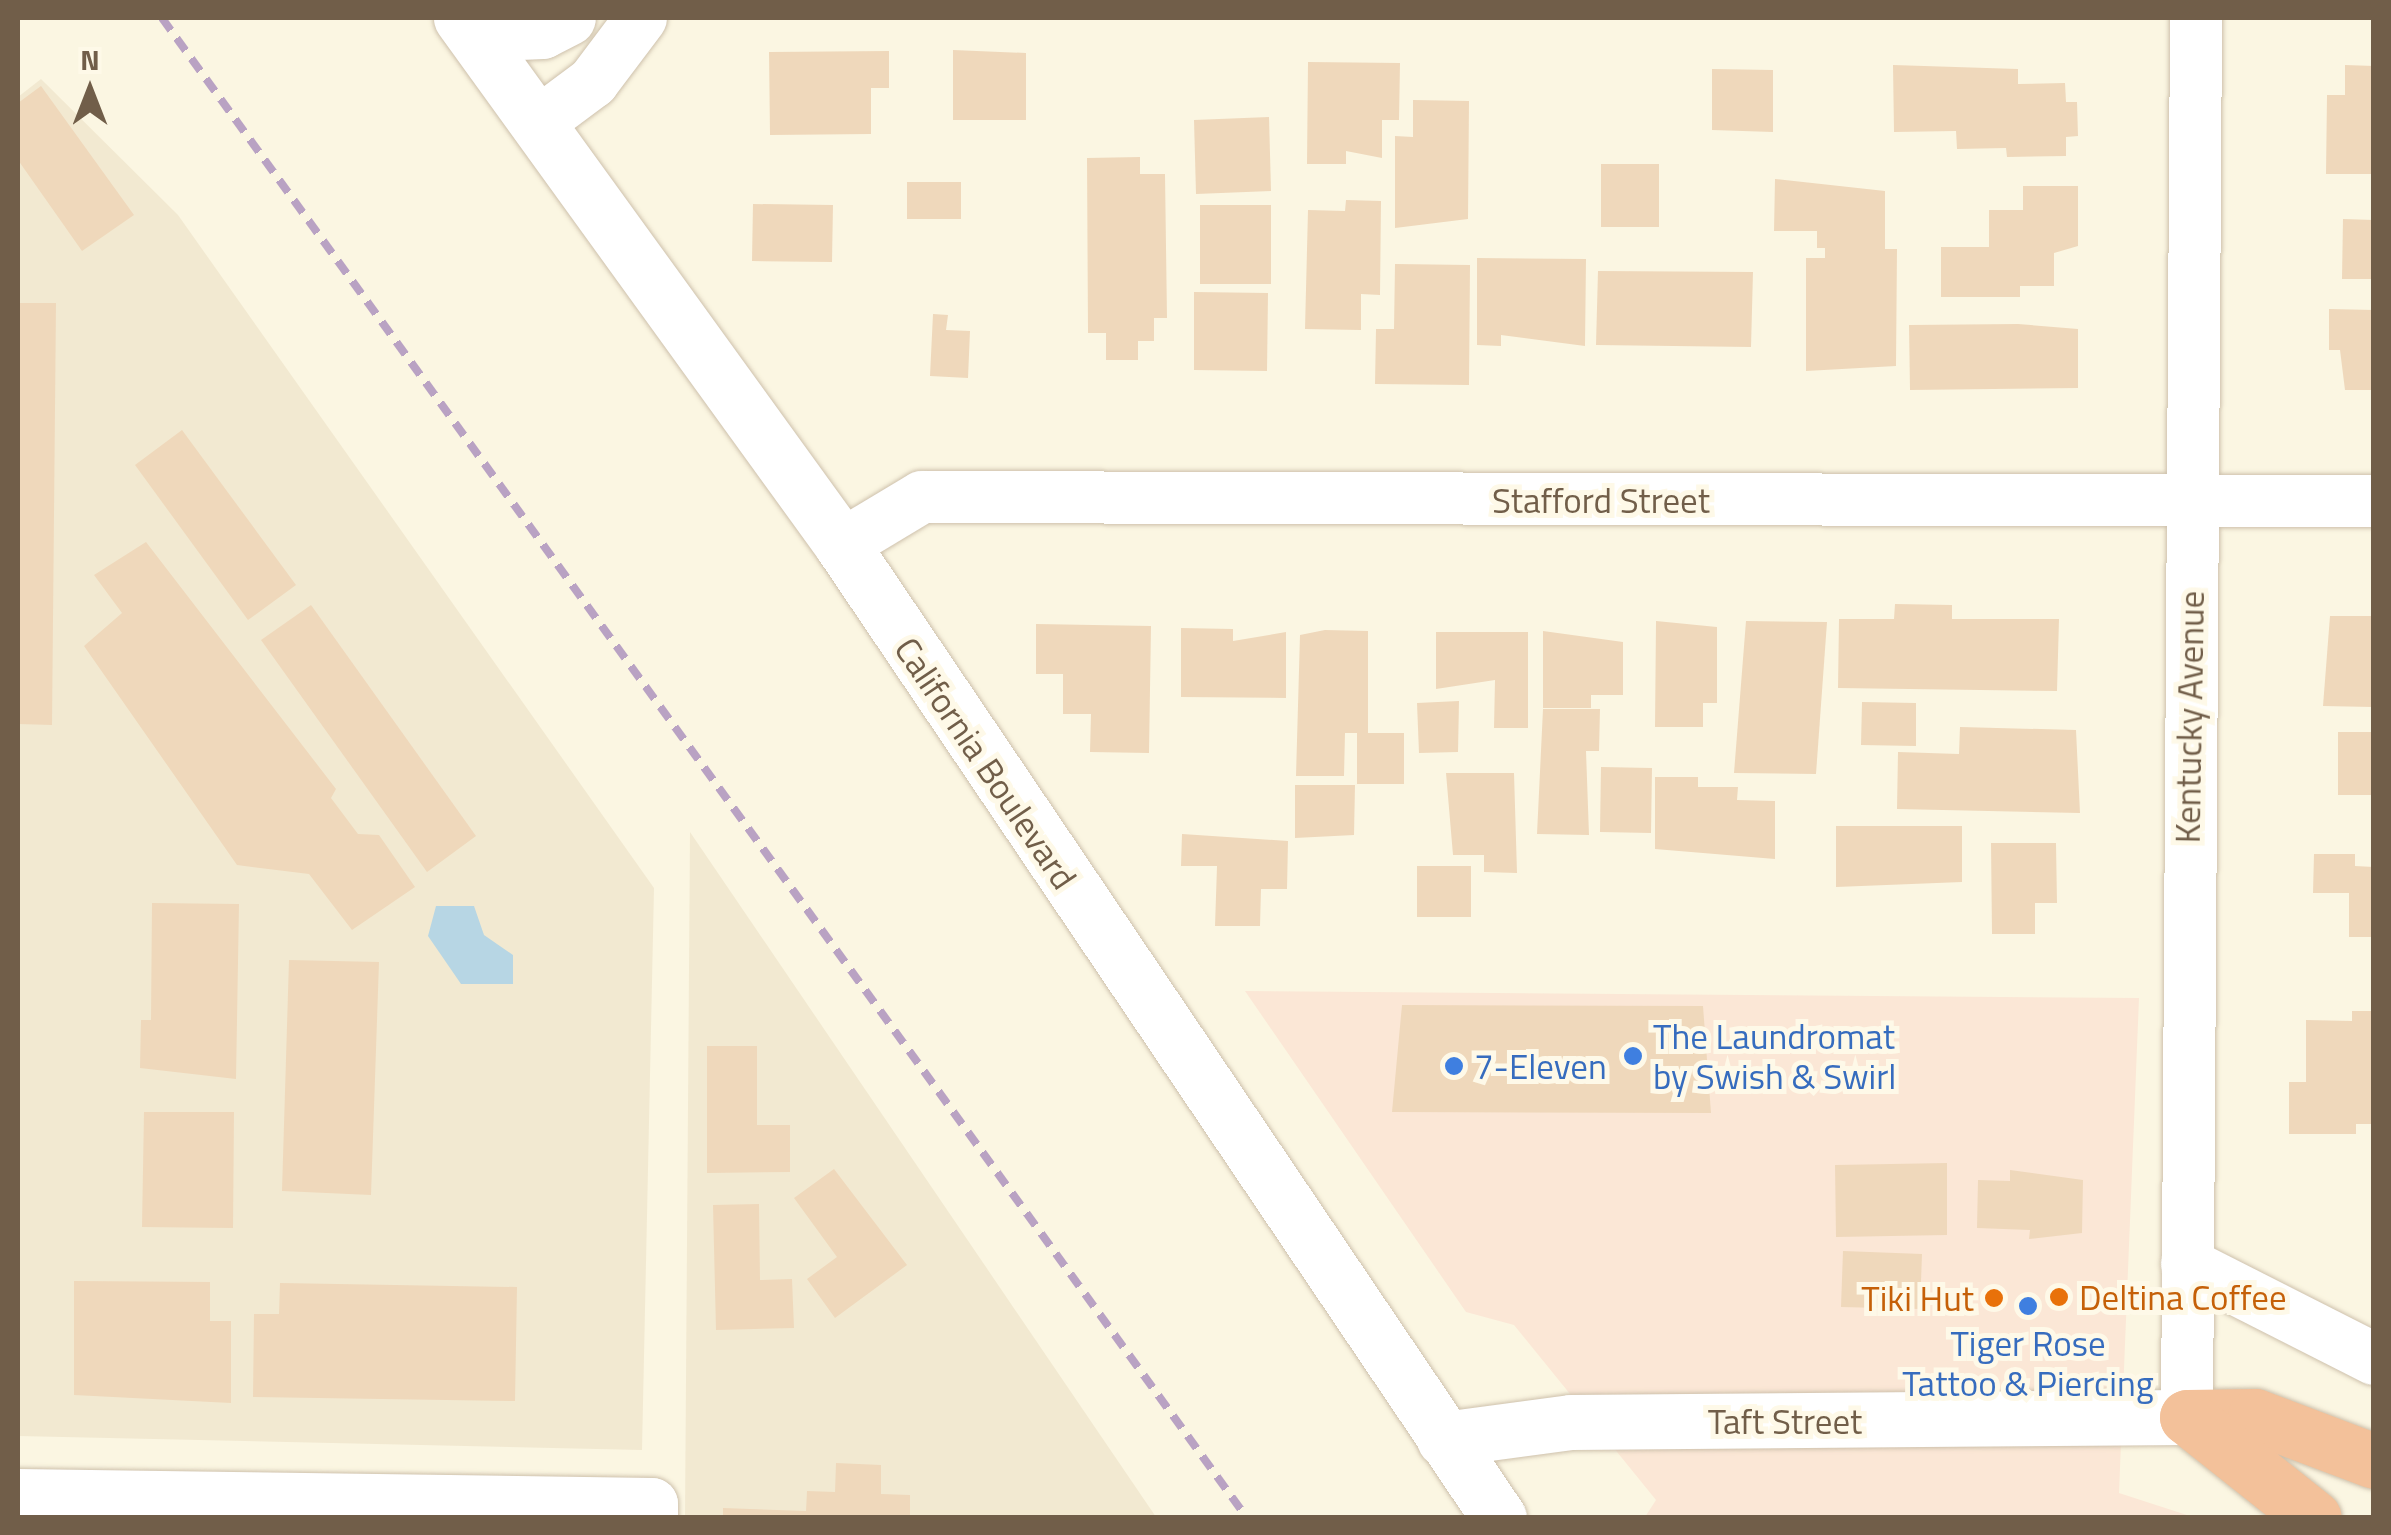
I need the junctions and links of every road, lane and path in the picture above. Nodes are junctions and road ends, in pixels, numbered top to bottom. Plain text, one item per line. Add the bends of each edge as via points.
1 (568, 18) edge
2 (641, 18) edge
3 (2196, 18) edge
4 (467, 26) edge
5 (542, 120) junction
6 (2374, 501) edge
7 (2191, 502) junction
8 (842, 545) junction
9 (2188, 1264) junction
10 (2374, 1359) edge
11 (2187, 1417) junction
12 (1444, 1439) junction
13 (2374, 1461) edge
14 (18, 1495) edge
15 (652, 1510) edge
16 (1499, 1518) edge
17 (2314, 1518) edge

1 - 4 street via 542,32
2 - 5 street via 592,82
3 - 7 street, Kentucky Avenue
4 - 5 street, California Boulevard
5 - 8 street, California Boulevard
6 - 7 street, Stafford Street
7 - 8 street, Stafford Street via 922,497
7 - 9 street, Kentucky Avenue
8 - 12 street, California Boulevard
9 - 10 street
9 - 11 street, Kentucky Avenue
11 - 12 street, Taft Street via 1571,1422
11 - 13 highway via 2255,1416
11 - 17 highway
12 - 16 street, California Boulevard
14 - 15 street

